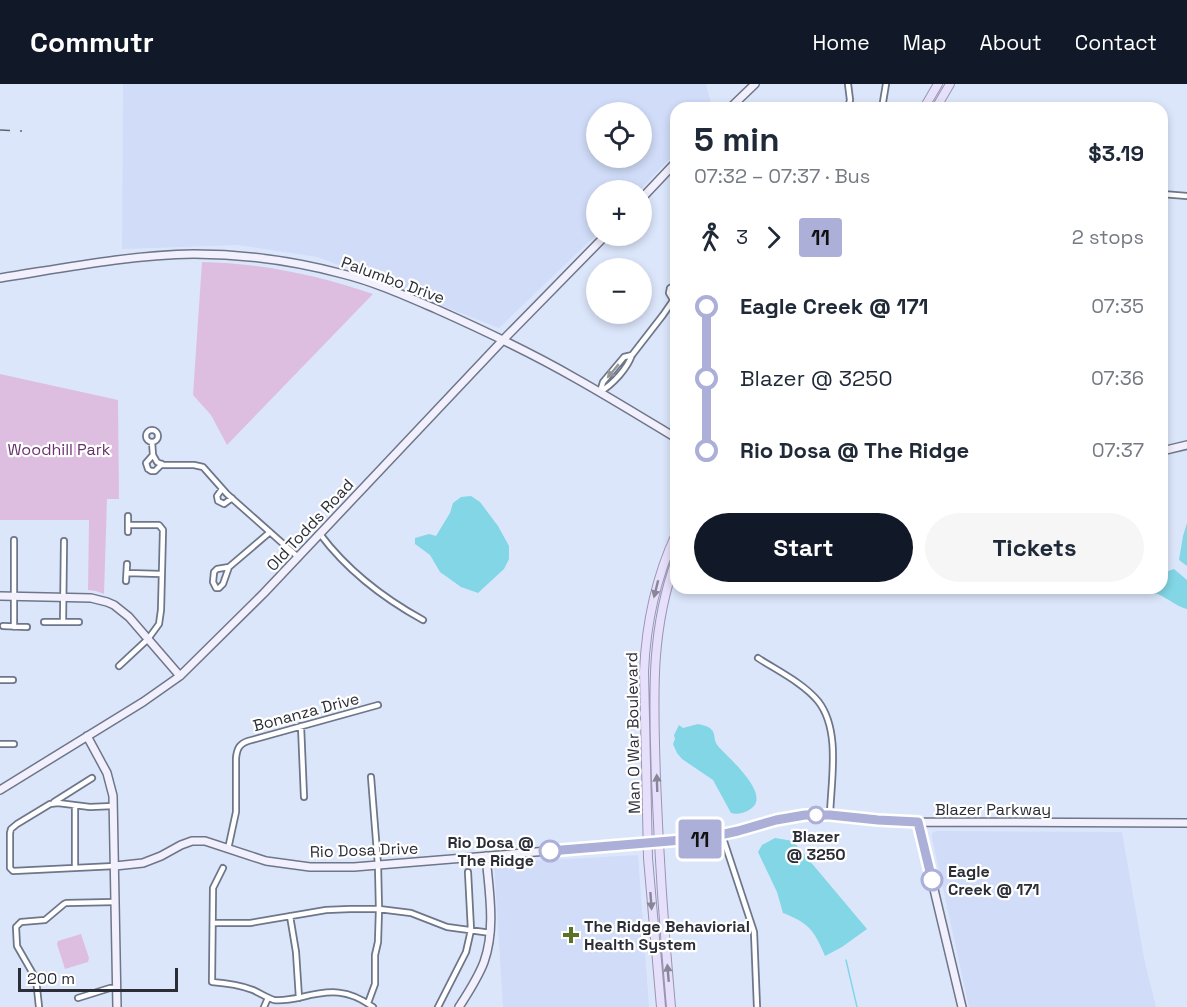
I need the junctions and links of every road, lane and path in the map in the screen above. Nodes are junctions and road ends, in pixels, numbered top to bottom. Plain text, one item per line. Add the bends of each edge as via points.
1 (755, 84) edge
2 (848, 84) edge
3 (886, 84) edge
4 (938, 84) edge
5 (950, 84) edge
6 (736, 102) edge
7 (850, 102) edge
8 (883, 102) edge
9 (928, 102) edge
10 (940, 102) edge
11 (670, 168) edge
12 (652, 187) edge
13 (1168, 194) edge
14 (1187, 196) edge
15 (595, 246) edge
16 (0, 278) edge
17 (670, 306) edge
18 (503, 340) junction
19 (600, 392) junction
20 (670, 434) edge
21 (152, 442) dead end
22 (1187, 445) edge
23 (1168, 450) edge
24 (153, 455) junction
25 (162, 464) junction
26 (222, 489) junction
27 (232, 498) junction
28 (128, 516) dead end
29 (128, 525) junction
30 (128, 532) dead end
31 (270, 532) junction
32 (320, 534) junction
33 (14, 540) dead end
34 (64, 541) dead end
35 (670, 550) edge
36 (298, 558) junction
37 (128, 564) dead end
38 (229, 567) junction
39 (127, 573) junction
40 (161, 574) junction
41 (670, 579) edge
42 (126, 581) dead end
43 (0, 596) edge
44 (15, 596) junction
45 (64, 597) junction
46 (423, 620) dead end
47 (44, 622) dead end
48 (63, 622) junction
49 (79, 622) dead end
50 (3, 626) dead end
51 (14, 627) junction
52 (27, 627) dead end
53 (148, 639) junction
54 (758, 658) dead end
55 (118, 666) dead end
56 (180, 676) junction
57 (0, 680) edge
58 (13, 680) dead end
59 (378, 705) dead end
60 (301, 726) junction
61 (87, 736) junction
62 (0, 744) edge
63 (14, 744) dead end
64 (371, 777) dead end
65 (92, 778) dead end
66 (0, 790) edge
67 (304, 796) dead end
68 (50, 804) junction
69 (75, 806) junction
70 (114, 806) junction
71 (830, 815) junction
72 (918, 822) junction
73 (1187, 823) edge
74 (722, 835) junction
75 (659, 841) junction
76 (648, 843) junction
77 (228, 849) junction
78 (486, 856) junction
79 (378, 864) junction
80 (115, 866) junction
81 (75, 868) junction
82 (223, 868) dead end
83 (468, 872) dead end
84 (116, 902) junction
85 (379, 909) junction
86 (290, 916) junction
87 (213, 923) junction
88 (471, 930) junction
89 (491, 933) junction
90 (117, 988) junction
91 (78, 998) dead end
92 (268, 998) junction
93 (299, 998) junction
94 (370, 1005) edge
95 (39, 1007) edge
96 (117, 1007) edge
97 (264, 1007) edge
98 (438, 1007) edge
99 (459, 1007) edge
100 (661, 1007) edge
101 (671, 1007) edge
102 (757, 1007) edge
103 (962, 1007) edge

1 - 6 street
2 - 7 street
3 - 8 street
4 - 9 main road
5 - 10 main road
11 - 12 street
13 - 14 street
15 - 18 street, Old Todds Road
16 - 18 street, Palumbo Drive via 168,255 261,258 360,279
17 - 19 street via 632,355 624,357 603,382
18 - 19 street, Palumbo Drive
18 - 32 street, Old Todds Road
19 - 20 street, Palumbo Drive
21 - 24 street
22 - 23 street
24 - 25 street
24 - 25 street via 146,464 148,469 155,471
25 - 26 street via 200,466
26 - 27 street
26 - 27 street via 218,501 222,504
27 - 31 street
28 - 29 street
29 - 30 street
29 - 40 street via 161,527
31 - 36 street
31 - 38 street
32 - 36 street, Old Todds Road
32 - 46 street via 367,584
33 - 44 street
34 - 45 street
35 -> 76 main road, Man O War Boulevard via 650,614 645,650
36 - 56 street, Old Todds Road
37 - 39 street
38 - 38 street via 214,572 216,588 223,584
39 - 40 street
39 - 42 street
40 - 53 street via 160,619
75 -> 41 main road, Man O War Boulevard via 655,657
43 - 44 street
44 - 45 street
44 - 51 street
45 - 48 street
45 - 53 street via 107,602 129,617
47 - 48 street
48 - 49 street
50 - 51 street
51 - 52 street
53 - 55 street
53 - 56 street
54 - 71 street via 796,682 825,712 833,746
56 - 61 street, Old Todds Road
57 - 58 street
59 - 60 street, Bonanza Drive
60 - 67 street
60 - 77 street, Bonanza Drive via 248,741 237,749 236,812
61 - 66 street, Old Todds Road
61 - 70 street via 109,780
62 - 63 street
64 - 79 street
65 - 68 street
68 - 69 street
68 - 81 street via 11,829 10,868 16,872
69 - 70 street
69 - 81 street
70 - 80 street
71 - 72 street, Blazer Parkway
71 - 74 street, Blazer Parkway via 785,818
72 - 73 street, Blazer Parkway
72 - 103 street
74 - 75 street, Blazer Parkway
74 - 102 street via 754,932
75 - 76 street, Rio Dosa Drive
101 -> 75 main road, Man O War Boulevard
76 - 78 street, Rio Dosa Drive
76 -> 100 main road, Man O War Boulevard
77 - 79 street, Rio Dosa Drive via 266,861 310,867
77 - 80 street, Rio Dosa Drive via 192,841 143,863
78 - 79 street, Rio Dosa Drive
78 - 89 street
79 - 85 street
80 - 81 street
80 - 84 street
82 - 87 street via 213,888
83 - 88 street
84 - 90 street
84 - 95 street via 64,903 45,920 18,924 17,946 35,976
85 - 86 street via 326,910
85 - 88 street via 411,913 447,927
85 - 94 street via 375,984
86 - 87 street via 250,923
86 - 93 street
87 - 92 street via 212,982 238,985
88 - 89 street
88 - 98 street via 466,952
89 - 99 street via 484,963
90 - 91 street
90 - 96 street
92 - 93 street
92 - 97 street
93 - 94 street via 342,992

